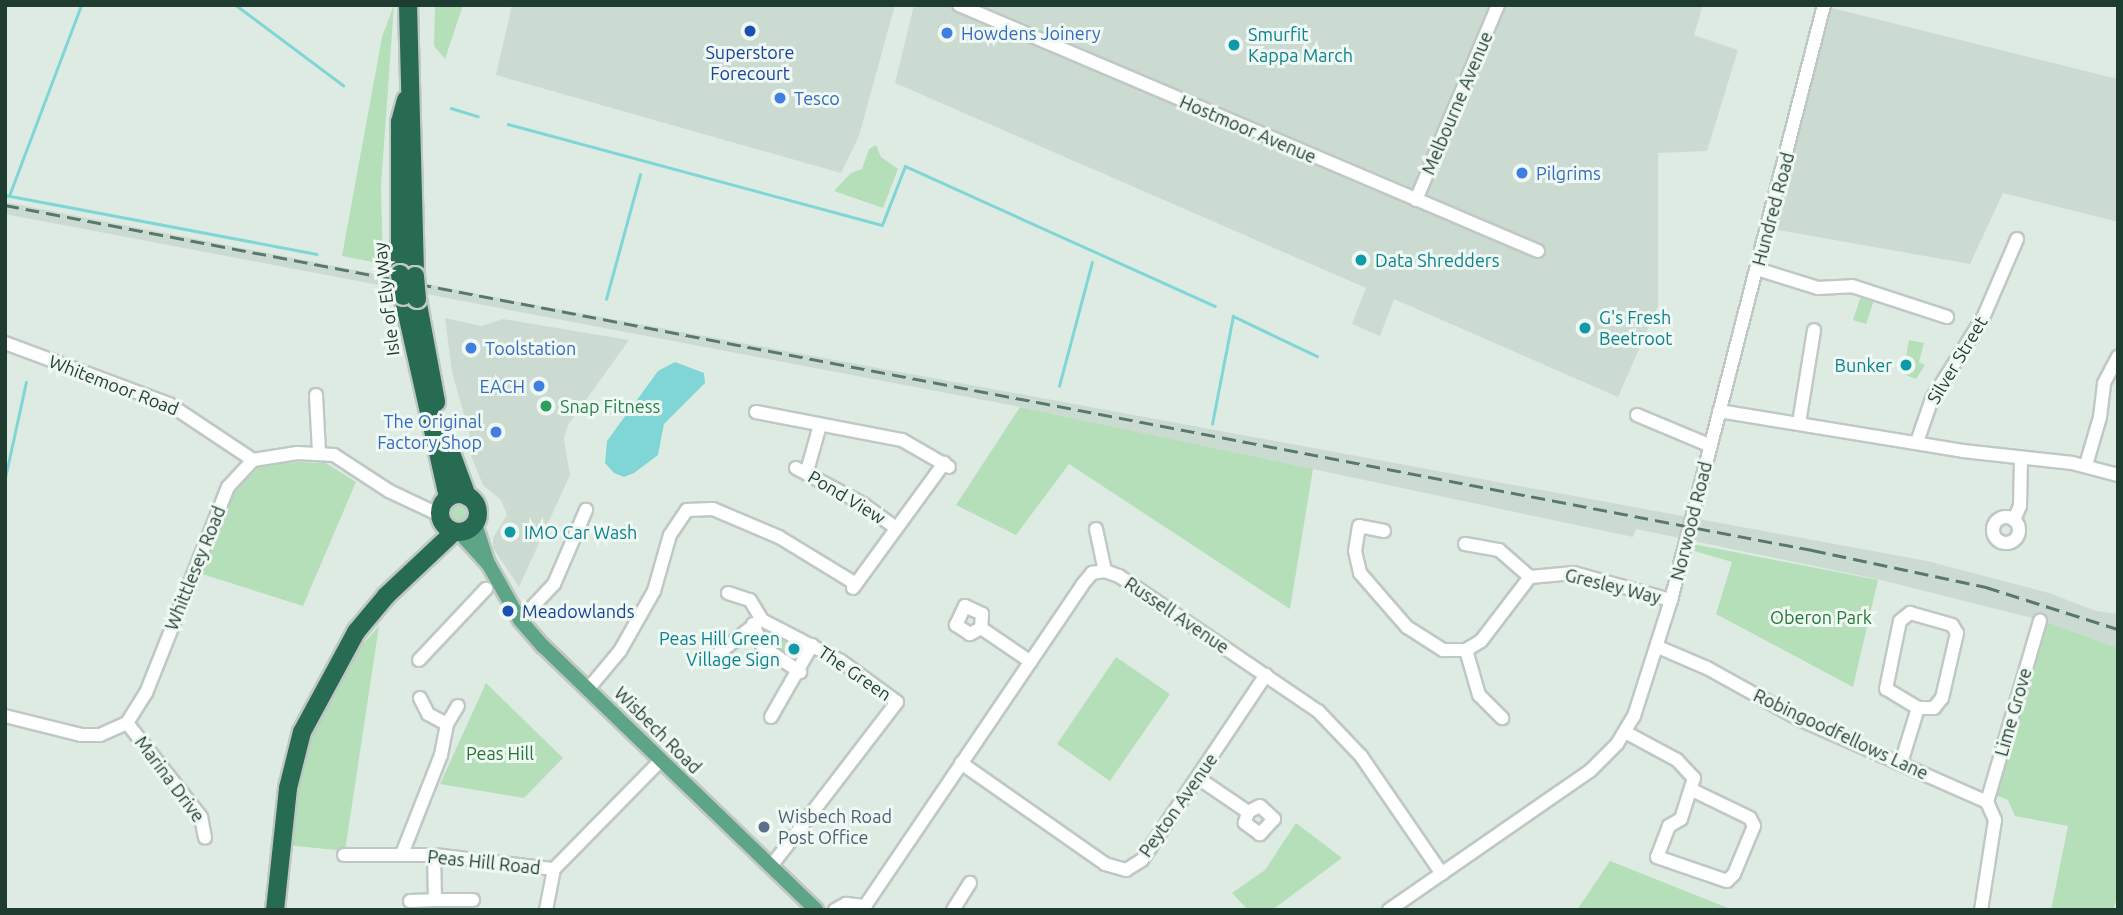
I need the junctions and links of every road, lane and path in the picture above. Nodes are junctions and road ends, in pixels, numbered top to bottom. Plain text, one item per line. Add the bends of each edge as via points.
1 (408, 5) edge
2 (958, 5) edge
3 (1498, 5) edge
4 (1824, 5) edge
5 (1416, 200) junction
6 (2017, 239) dead end
7 (1538, 251) dead end
8 (1757, 269) junction
9 (410, 297) junction
10 (1947, 317) dead end
11 (1814, 330) dead end
12 (5, 343) edge
13 (2118, 357) edge
14 (316, 395) dead end
15 (1719, 411) junction
16 (756, 412) dead end
17 (1637, 415) dead end
18 (1799, 423) junction
19 (820, 425) junction
20 (1917, 442) junction
21 (1711, 446) junction
22 (319, 453) junction
23 (2021, 458) junction
24 (253, 460) junction
25 (2087, 466) junction
26 (2118, 475) edge
27 (467, 496) junction
28 (586, 510) dead end
29 (452, 518) junction
30 (2014, 520) dead end
31 (897, 528) junction
32 (1096, 529) dead end
33 (1384, 531) dead end
34 (1465, 544) dead end
35 (1105, 571) junction
36 (1530, 577) junction
37 (486, 589) dead end
38 (727, 593) dead end
39 (1671, 600) junction
40 (520, 620) junction
41 (2040, 621) dead end
42 (757, 622) junction
43 (981, 628) dead end
44 (812, 645) junction
45 (1658, 648) junction
46 (1466, 650) junction
47 (714, 657) dead end
48 (419, 660) dead end
49 (1031, 662) junction
50 (800, 672) junction
51 (1266, 675) junction
52 (589, 688) junction
53 (421, 698) dead end
54 (458, 706) dead end
55 (1919, 708) junction
56 (5, 716) edge
57 (771, 717) dead end
58 (1502, 718) dead end
59 (127, 723) junction
60 (447, 724) junction
61 (1625, 732) junction
62 (661, 760) junction
63 (961, 763) junction
64 (1901, 763) junction
65 (1198, 778) junction
66 (1692, 790) junction
67 (1987, 802) junction
68 (1248, 812) dead end
69 (205, 838) dead end
70 (402, 854) junction
71 (344, 855) dead end
72 (434, 855) junction
73 (772, 865) junction
74 (554, 869) junction
75 (1442, 874) junction
76 (970, 883) dead end
77 (435, 900) junction
78 (474, 900) dead end
79 (410, 901) dead end
80 (865, 908) edge
81 (275, 910) edge
82 (546, 910) edge
83 (816, 910) edge
84 (835, 910) edge
85 (953, 910) edge
86 (1389, 910) edge
87 (1981, 910) edge

1 - 9 highway, Isle of Ely Way, bridge via 408,92 413,125
2 - 5 street, Hostmoor Avenue
3 - 5 street, Melbourne Avenue
4 - 8 street, Hundred Road
5 - 7 street, Hostmoor Avenue
6 - 20 street, Silver Street via 1983,318 1932,399
8 - 10 street via 1818,288 1852,286
8 - 15 street, Hundred Road
9 - 27 highway, Isle of Ely Way via 434,398
9 - 29 highway, Isle of Ely Way
11 - 18 street
12 - 24 street, Whitemoor Road via 169,404
13 - 25 street via 2104,383 2101,417
14 - 22 street
15 - 18 street
15 - 21 street, Norwood Road
16 - 19 street
17 - 21 street
18 - 20 street
19 - 31 street, Pond View via 802,470
19 - 31 street via 902,440 946,465
20 - 23 street
21 - 39 street, Norwood Road
22 - 24 street
22 - 29 street via 342,458 389,491
23 - 25 street
23 - 30 street via 2020,506
24 - 59 street, Whittlesey Road via 228,487 146,694
25 - 26 street
27 - 29 highway
27 - 29 highway, Isle of Ely Way via 478,509
28 - 40 street via 554,584
29 - 40 main road, Wisbech Road via 489,565
29 - 81 highway via 430,551 356,632 302,732 288,788
31 - 52 street via 855,586 779,537 713,509 687,510 670,535 654,591 620,651
32 - 35 street
33 - 46 street via 1359,526 1356,563 1366,583 1427,642 1443,650
34 - 36 street via 1499,550
35 - 49 street, Russell Avenue via 1092,573 1082,584
35 - 51 street, Russell Avenue
36 - 39 street, Gresley Way via 1574,573
36 - 46 street via 1493,629
37 - 48 street
38 - 42 street, The Green via 750,600
39 - 45 street, Norwood Road
40 - 52 main road, Wisbech Road
41 - 67 street, Lime Grove
42 - 44 street, The Green
42 - 47 street
42 - 50 street, The Green via 764,647
43 - 49 street
44 - 50 street, The Green
44 - 73 street, The Green via 897,702
45 - 61 street, Norwood Road
45 - 64 street, Robingoodfellows Lane via 1707,668 1799,719
46 - 58 street via 1479,695
49 - 63 street, Russell Avenue
50 - 57 street, The Green
51 - 65 street, Peyton Avenue
51 - 75 street, Russell Avenue via 1318,711 1361,756
52 - 62 main road, Wisbech Road
53 - 60 street via 428,714
54 - 60 street
55 - 55 street via 1886,689 1900,621 1910,613 1952,625 1957,633 1942,698 1934,708
55 - 64 street
56 - 59 street via 81,735 100,734
59 - 69 street, Marina Drive via 201,817
60 - 70 street via 441,755
61 - 66 street via 1689,768 1694,778
61 - 75 street, Norwood Road via 1590,771
62 - 73 main road, Wisbech Road
62 - 74 street, Peas Hill Road
63 - 65 street, Peyton Avenue via 1105,863 1126,870 1142,860
63 - 80 street, Russell Avenue
64 - 67 street, Robingoodfellows Lane
65 - 68 street
66 - 66 street via 1750,818 1754,826 1727,881 1657,857 1669,826 1681,819
67 - 87 street via 1996,820
70 - 71 street, Peas Hill Road
70 - 72 street, Peas Hill Road
72 - 74 street, Peas Hill Road
72 - 77 street
73 - 83 main road, Wisbech Road
74 - 82 street
75 - 86 street, Norwood Road
76 - 85 street
77 - 78 street
77 - 79 street
80 - 84 street, Russell Avenue via 846,904

